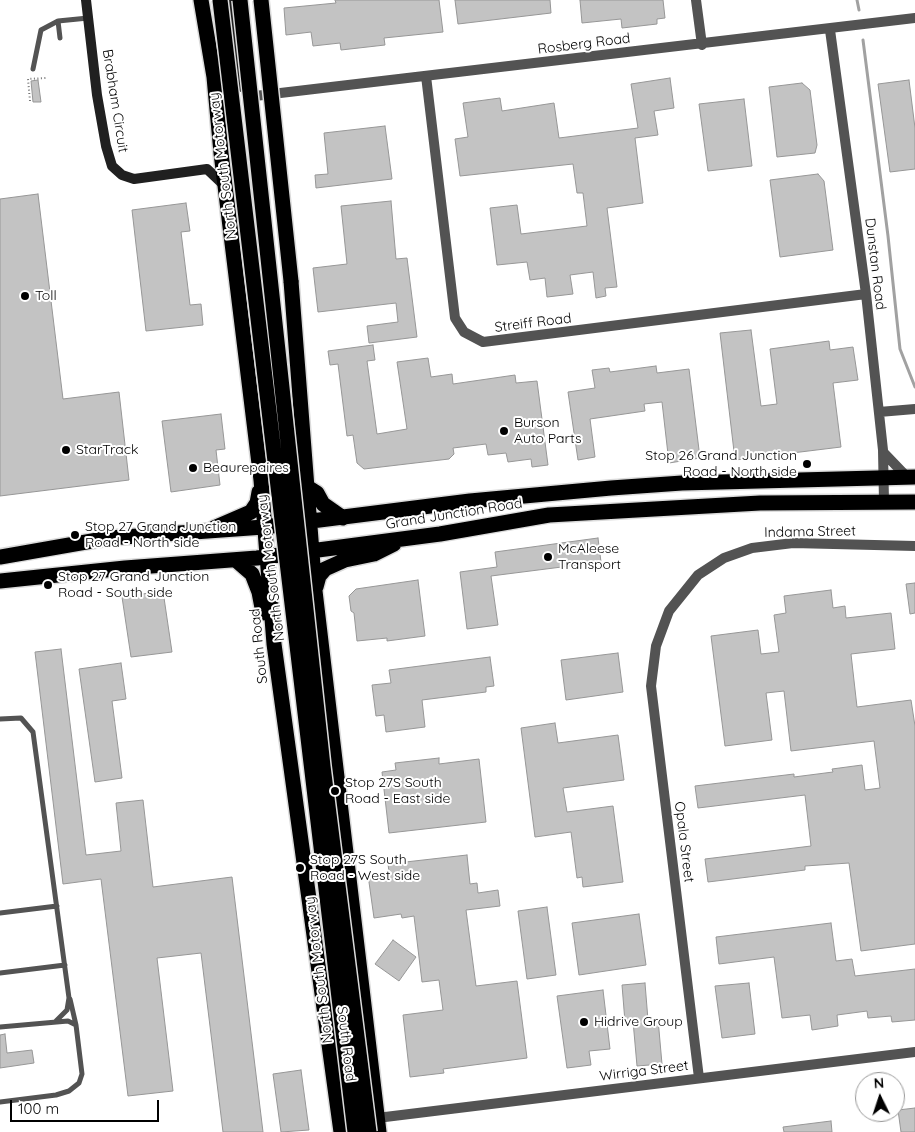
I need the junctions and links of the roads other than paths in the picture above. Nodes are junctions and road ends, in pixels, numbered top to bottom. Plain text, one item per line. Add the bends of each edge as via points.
1 (86, 0) edge
2 (202, 0) edge
3 (220, 0) edge
4 (228, 0) edge
5 (240, 0) edge
6 (261, 0) edge
7 (696, 0) edge
8 (88, 18) junction
9 (915, 18) edge
10 (58, 21) junction
11 (830, 30) junction
12 (60, 38) dead end
13 (702, 45) junction
14 (33, 69) dead end
15 (426, 76) junction
16 (220, 154) junction
17 (207, 169) junction
18 (225, 186) junction
19 (866, 294) junction
20 (915, 410) edge
21 (879, 412) junction
22 (883, 452) junction
23 (883, 477) junction
24 (911, 477) edge
25 (260, 480) junction
26 (306, 486) junction
27 (884, 502) junction
28 (915, 502) edge
29 (343, 518) junction
30 (309, 522) junction
31 (264, 527) junction
32 (208, 531) junction
33 (404, 539) junction
34 (915, 546) edge
35 (313, 551) junction
36 (0, 557) edge
37 (266, 557) junction
38 (237, 561) junction
39 (0, 581) edge
40 (315, 591) junction
41 (270, 601) junction
42 (669, 611) joint
43 (274, 644) junction
44 (0, 718) edge
45 (57, 906) junction
46 (0, 913) edge
47 (65, 965) junction
48 (0, 973) edge
49 (69, 998) junction
50 (56, 1021) junction
51 (76, 1025) junction
52 (0, 1027) edge
53 (915, 1052) edge
54 (699, 1078) junction
55 (0, 1102) edge
56 (378, 1125) edge
57 (341, 1132) edge
58 (355, 1132) edge
59 (369, 1132) edge

1 - 8 street, Brabham Circuit
2 - 16 highway, South Road via 214,78
3 - 58 highway, North South Motorway, bridge
4 - 15 street, Rosberg Road via 236,74 241,86 255,96
5 - 59 highway, bridge via 321,746
6 - 26 highway, South Road, bridge via 291,282
7 - 13 street
8 - 10 lane
8 - 17 street, Brabham Circuit via 99,104 112,166 122,175 134,179
9 - 11 street, Rosberg Road
10 - 12 lane
10 - 14 lane via 41,30
11 - 13 street, Rosberg Road
11 - 19 street, Dunstan Road
13 - 15 street, Rosberg Road
15 - 19 street, Streiff Road via 455,318 464,332 483,342
16 - 17 street
16 - 18 highway, South Road
17 - 18 street
18 - 25 highway, South Road
19 - 21 street, Dunstan Road
20 - 21 street
21 - 22 street, Dunstan Road
22 - 23 street, Dunstan Road
22 - 24 street, Grand Junction Road
23 - 24 highway, Grand Junction Road
23 - 27 street, Dunstan Road
23 - 29 highway, Grand Junction Road via 611,488 470,501
25 - 31 highway, South Road
25 - 32 highway via 257,503 251,512
26 - 29 highway
26 - 30 highway, South Road
27 - 28 highway, Grand Junction Road
27 - 33 highway, Grand Junction Road via 750,504 549,515
29 - 30 highway, Grand Junction Road
30 - 31 highway, Grand Junction Road
30 - 35 highway, South Road
31 - 32 highway, Grand Junction Road
31 - 37 highway, South Road
32 - 36 highway, Grand Junction Road via 109,538
33 - 35 highway, Grand Junction Road
33 - 40 highway via 374,554 345,560 325,569 319,576
34 - 42 street, Indama Street via 793,543 752,548 724,558 698,576
35 - 37 highway, Grand Junction Road
35 - 40 highway, South Road
37 - 38 highway, Grand Junction Road
37 - 41 highway, South Road
38 - 39 highway, Grand Junction Road
38 - 43 highway via 249,570 256,583 264,622
40 - 41 highway via 298,580 285,583
40 - 56 highway, South Road
41 - 43 highway, South Road
42 - 54 street, Opala Street via 656,646 651,686
43 - 57 highway, South Road
44 - 45 lane via 21,718 33,732
45 - 46 lane
45 - 47 lane
47 - 48 lane
47 - 49 lane
49 - 50 lane via 66,1010
49 - 51 lane
50 - 51 lane
50 - 52 lane
51 - 55 lane via 82,1074 79,1083 56,1095
53 - 54 street, Wirriga Street
54 - 56 street, Wirriga Street

